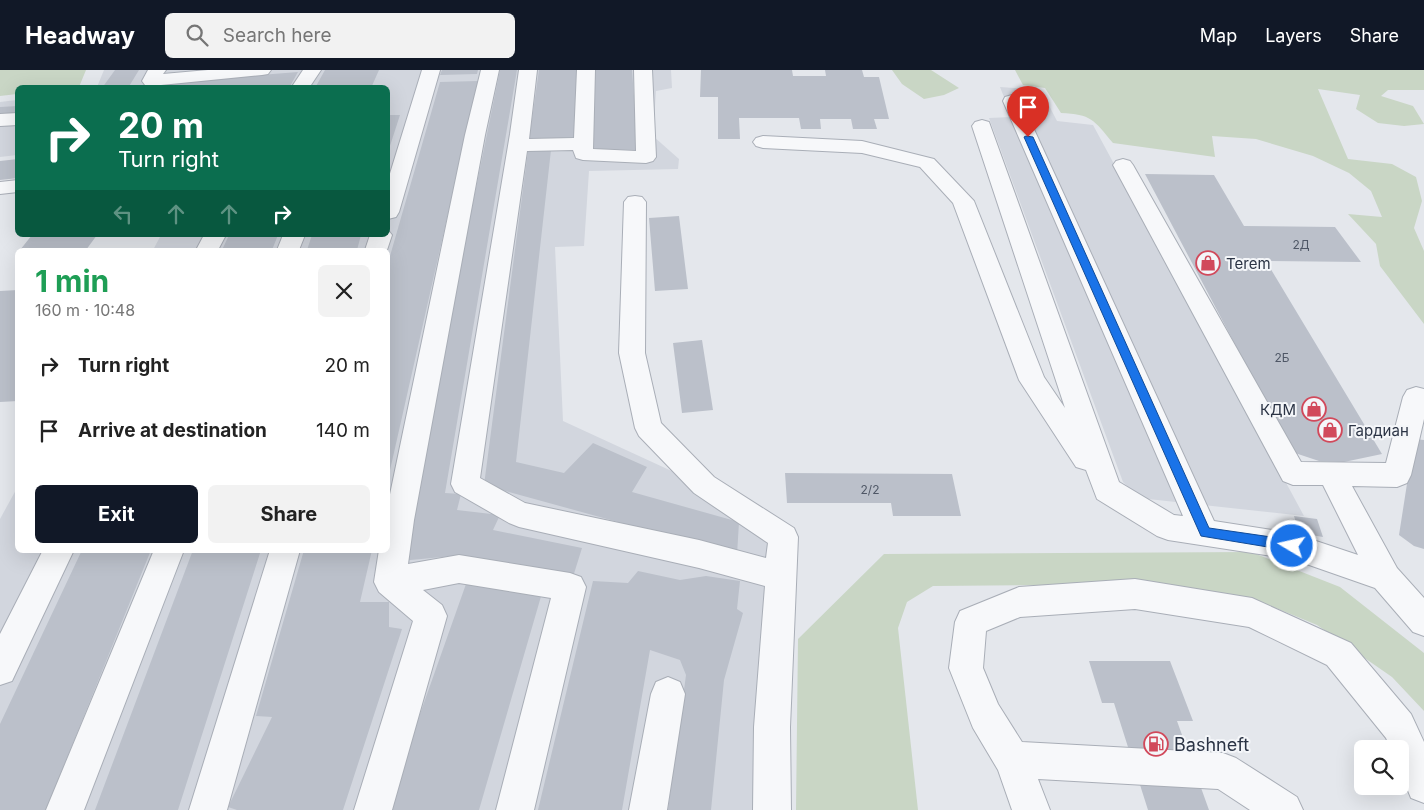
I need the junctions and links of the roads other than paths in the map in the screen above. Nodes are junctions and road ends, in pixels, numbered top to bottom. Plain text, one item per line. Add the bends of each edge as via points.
1 (157, 70) edge
2 (262, 70) edge
3 (312, 70) edge
4 (431, 70) edge
5 (490, 70) edge
6 (528, 70) edge
7 (586, 70) edge
8 (643, 70) edge
9 (221, 72) edge
10 (302, 85) edge
11 (1012, 101) dead end
12 (15, 119) edge
13 (0, 120) edge
14 (982, 126) dead end
15 (763, 142) dead end
16 (583, 144) junction
17 (518, 145) junction
18 (1123, 165) dead end
19 (15, 186) edge
20 (0, 188) edge
21 (635, 202) dead end
22 (390, 205) edge
23 (1416, 397) dead end
24 (1331, 474) junction
25 (1107, 490) junction
26 (1205, 533) junction
27 (58, 553) edge
28 (168, 553) edge
29 (284, 553) edge
30 (781, 576) junction
31 (1386, 578) junction
32 (390, 582) junction
33 (1424, 621) edge
34 (0, 669) edge
35 (668, 694) dead end
36 (1012, 760) junction
37 (1424, 785) edge
38 (65, 810) edge
39 (208, 810) edge
40 (373, 810) edge
41 (515, 810) edge
42 (648, 810) edge
43 (772, 810) edge
44 (1031, 810) edge
45 (1284, 810) edge

1 - 9 lane via 151,81
2 - 9 lane
3 - 10 lane
4 - 22 lane
5 - 32 lane via 400,511
6 - 17 lane
7 - 16 lane
8 - 16 lane via 646,157 583,154
11 - 26 lane
12 - 13 lane
14 - 25 lane
15 - 25 lane via 862,147 926,163 963,201 1032,380
16 - 17 lane
17 - 30 lane via 465,484 519,514 699,554
18 - 24 lane via 1293,473
19 - 20 lane
21 - 30 lane via 632,353 650,428 704,485 783,537
23 - 24 lane via 1397,475
24 - 31 lane
25 - 26 lane via 1168,527
26 - 31 lane via 1292,546
27 - 34 lane
28 - 38 lane
29 - 39 lane
30 - 43 lane via 772,727
31 - 33 lane
32 - 40 lane via 431,616
32 - 41 lane via 459,569 570,587
35 - 42 lane
36 - 37 lane via 986,716 966,668 971,622 1019,602 1135,594 1252,613 1339,654 1399,726
36 - 44 lane
36 - 45 lane via 1223,771

